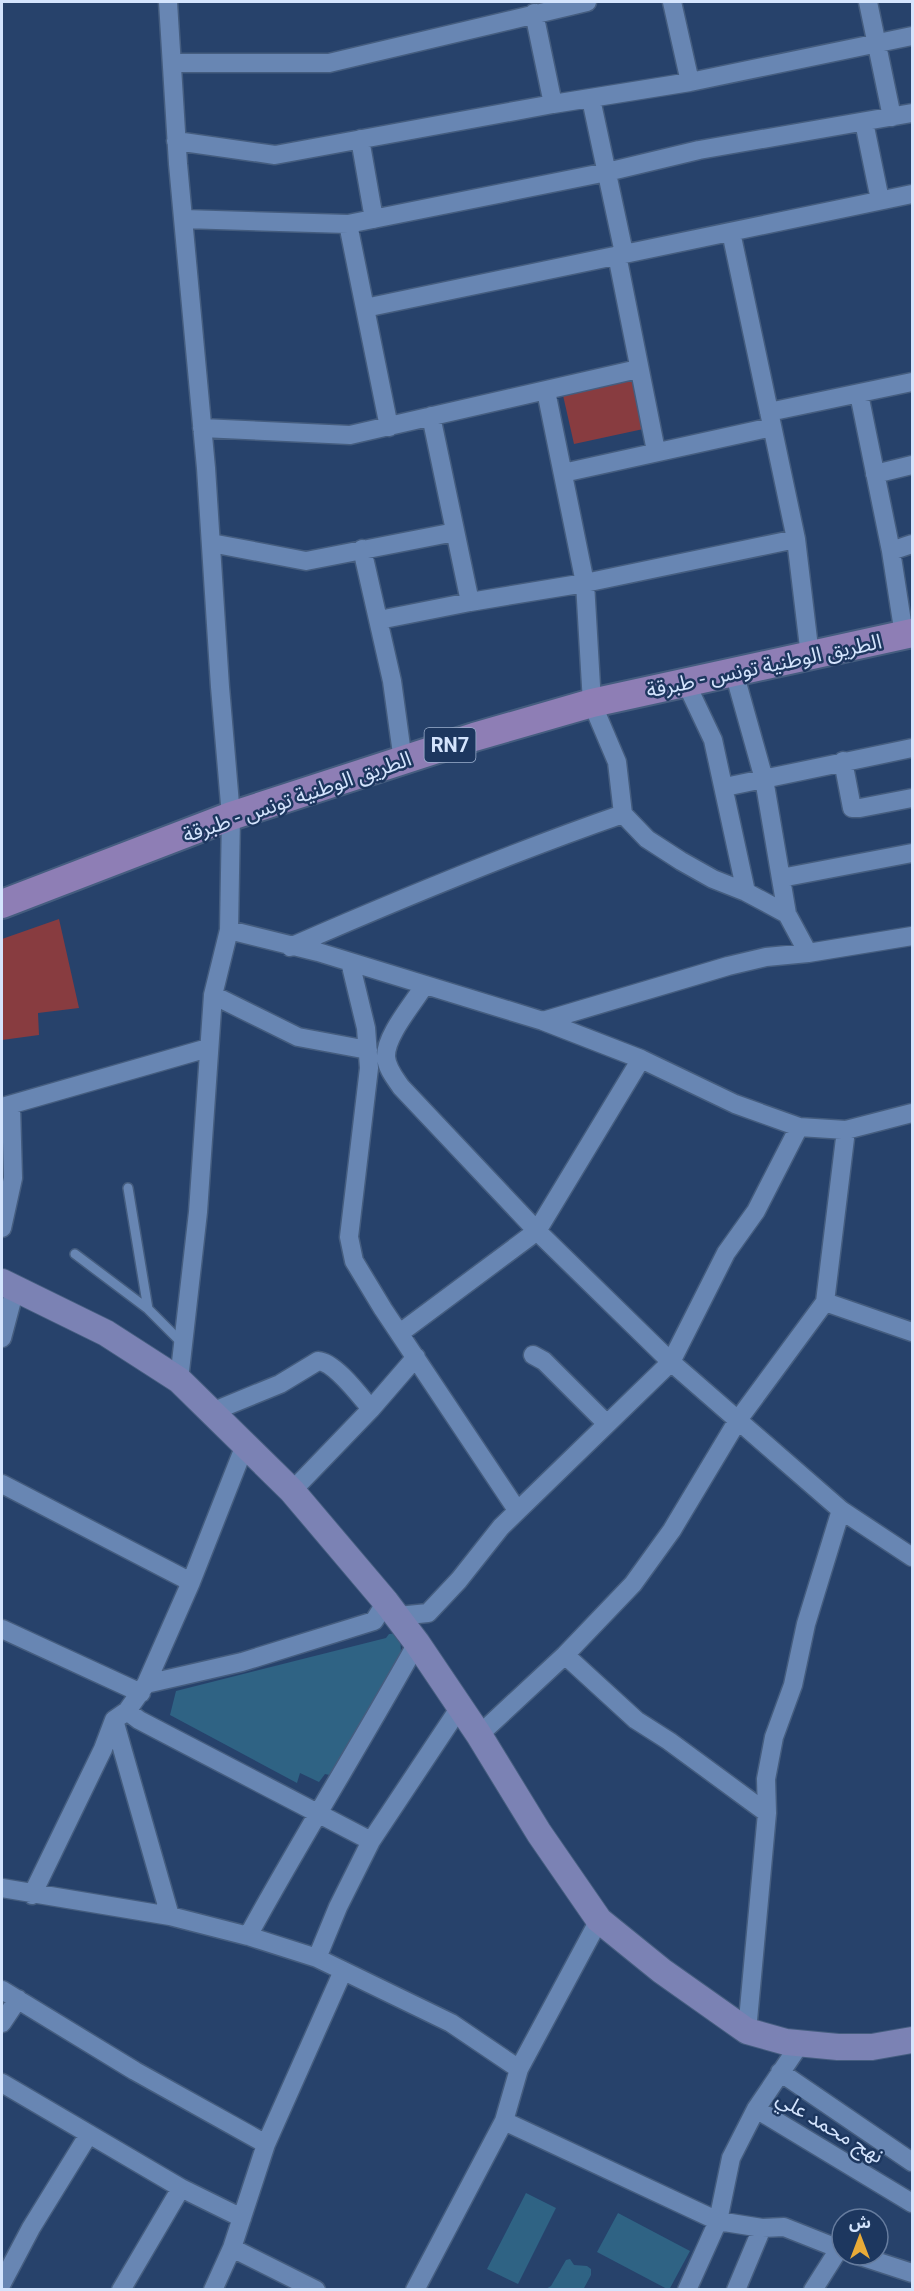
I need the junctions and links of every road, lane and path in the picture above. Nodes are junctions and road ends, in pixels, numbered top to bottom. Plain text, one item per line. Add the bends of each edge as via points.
1 (168, 2) edge
2 (587, 2) edge
3 (672, 2) edge
4 (868, 2) edge
5 (534, 13) junction
6 (912, 36) edge
7 (877, 44) junction
8 (172, 63) junction
9 (690, 82) junction
10 (591, 99) junction
11 (553, 104) junction
12 (912, 113) edge
13 (892, 117) junction
14 (864, 122) junction
15 (360, 139) junction
16 (177, 141) junction
17 (607, 172) junction
18 (912, 194) edge
19 (880, 200) junction
20 (184, 219) junction
21 (374, 219) junction
22 (348, 224) junction
23 (731, 232) junction
24 (621, 254) junction
25 (365, 308) junction
26 (638, 369) junction
27 (912, 382) edge
28 (546, 391) junction
29 (859, 394) junction
30 (431, 416) junction
31 (770, 420) junction
32 (388, 427) junction
33 (202, 428) junction
34 (656, 451) junction
35 (912, 465) edge
36 (563, 473) junction
37 (875, 474) junction
38 (454, 532) junction
39 (796, 538) junction
40 (212, 543) junction
41 (912, 544) edge
42 (362, 549) junction
43 (891, 551) junction
44 (585, 583) junction
45 (470, 602) junction
46 (379, 621) junction
47 (908, 634) edge
48 (810, 656) junction
49 (734, 672) junction
50 (686, 683) junction
51 (592, 703) junction
52 (912, 748) edge
53 (403, 761) junction
54 (843, 761) junction
55 (764, 779) junction
56 (725, 787) junction
57 (912, 798) edge
58 (623, 814) junction
59 (231, 816) junction
60 (912, 853) edge
61 (781, 878) junction
62 (746, 892) junction
63 (2, 904) edge
64 (787, 914) junction
65 (228, 930) junction
66 (912, 936) edge
67 (290, 947) junction
68 (808, 953) junction
69 (350, 962) junction
70 (424, 986) junction
71 (213, 996) junction
72 (543, 1021) junction
73 (208, 1048) junction
74 (368, 1059) junction
75 (641, 1059) junction
76 (389, 1067) junction
77 (6, 1107) edge
78 (912, 1113) edge
79 (799, 1127) junction
80 (846, 1130) junction
81 (128, 1188) dead end
82 (2, 1228) edge
83 (537, 1231) junction
84 (75, 1254) dead end
85 (8, 1286) edge
86 (825, 1302) junction
87 (148, 1309) junction
88 (912, 1332) edge
89 (400, 1333) junction
90 (2, 1338) edge
91 (183, 1344) junction
92 (532, 1355) dead end
93 (416, 1357) junction
94 (670, 1362) junction
95 (179, 1380) junction
96 (371, 1408) junction
97 (214, 1412) junction
98 (738, 1420) junction
99 (606, 1423) junction
100 (245, 1445) junction
101 (2, 1484) edge
102 (292, 1491) junction
103 (517, 1510) junction
104 (841, 1510) junction
105 (912, 1557) edge
106 (191, 1582) junction
107 (392, 1609) junction
108 (2, 1629) edge
109 (417, 1643) junction
110 (565, 1655) junction
111 (143, 1689) junction
112 (459, 1707) junction
113 (121, 1716) junction
114 (479, 1735) junction
115 (767, 1813) junction
116 (318, 1814) junction
117 (371, 1841) junction
118 (2, 1888) edge
119 (32, 1895) junction
120 (170, 1916) junction
121 (599, 1920) junction
122 (248, 1936) junction
123 (317, 1958) junction
124 (343, 1971) junction
125 (2, 1990) edge
126 (18, 1999) junction
127 (2, 2023) edge
128 (747, 2031) junction
129 (912, 2040) edge
130 (800, 2044) junction
131 (519, 2069) junction
132 (780, 2072) junction
133 (2, 2083) edge
134 (756, 2109) junction
135 (504, 2121) junction
136 (89, 2134) junction
137 (266, 2144) junction
138 (912, 2162) edge
139 (181, 2188) junction
140 (912, 2203) edge
141 (242, 2218) junction
142 (718, 2220) junction
143 (762, 2228) junction
144 (830, 2246) edge
145 (232, 2248) junction
146 (830, 2264) edge
147 (890, 2266) edge
148 (912, 2273) edge
149 (2, 2283) edge
150 (121, 2289) edge
151 (213, 2289) edge
152 (316, 2289) edge
153 (415, 2289) edge
154 (687, 2289) edge
155 (736, 2289) edge
156 (813, 2289) edge

1 - 8 street
2 - 5 street
3 - 9 street
4 - 7 street
5 - 8 street via 329,63
5 - 11 street
6 - 7 street
7 - 9 street
7 - 13 street
8 - 16 street
9 - 10 street
10 - 11 street
10 - 17 street
11 - 15 street
12 - 13 street
13 - 14 street
14 - 17 street via 699,150
14 - 19 street
15 - 16 street via 275,155
15 - 21 street
16 - 20 street
17 - 21 street
17 - 24 street
18 - 19 street
19 - 23 street
20 - 22 street
20 - 33 street
21 - 22 street
22 - 25 street
23 - 24 street
23 - 31 street
24 - 25 street
24 - 26 street
25 - 32 street
26 - 28 street
26 - 34 street
27 - 29 street
28 - 30 street
28 - 36 street
29 - 31 street
29 - 37 street
30 - 32 street
30 - 38 street
31 - 34 street
31 - 39 street
32 - 33 street via 350,435
33 - 40 street
34 - 36 street
35 - 37 street
36 - 44 street
37 - 43 street
38 - 42 street
38 - 45 street
39 - 44 street
39 - 48 street
40 - 42 street via 306,561
40 - 59 street
41 - 43 street
42 - 46 street
43 - 47 street
44 - 45 street
44 - 51 street
45 - 46 street
46 - 53 street
47 - 48 main road, الطريق الوطنية تونس - طبرقة / RN7
48 - 49 main road, الطريق الوطنية تونس - طبرقة / RN7
49 - 50 main road, الطريق الوطنية تونس - طبرقة / RN7
49 - 55 street
50 - 51 main road, الطريق الوطنية تونس - طبرقة / RN7
50 - 56 street via 713,740
51 - 53 main road, الطريق الوطنية تونس - طبرقة / RN7
51 - 58 street via 617,762
52 - 54 street
53 - 59 main road, الطريق الوطنية تونس - طبرقة / RN7
54 - 55 street
54 - 57 street via 852,808
55 - 56 street
55 - 61 street
56 - 62 street
58 - 62 street via 647,839 681,861
58 - 67 street via 554,838
59 - 63 main road, الطريق الوطنية تونس - طبرقة / RN7
59 - 65 street
60 - 61 street
61 - 64 street
62 - 64 street
64 - 68 street
65 - 67 street
65 - 71 street
66 - 68 street
67 - 69 street
68 - 72 street via 728,966
69 - 70 street
69 - 74 street via 362,1005
70 - 72 street
70 - 76 street via 388,1042
71 - 73 street
71 - 74 street via 298,1037
72 - 75 street
73 - 77 street
73 - 91 street via 198,1212
74 - 76 street
74 - 89 street via 349,1244 354,1261
75 - 79 street via 735,1104
75 - 83 street
76 - 83 street via 401,1087
77 - 82 street via 13,1178
78 - 80 street
79 - 80 street
79 - 94 street
80 - 86 street
81 - 87 lane
83 - 89 street
83 - 94 street
84 - 87 lane
85 - 90 street
85 - 95 main road via 106,1334
86 - 88 street
86 - 98 street
87 - 91 lane
89 - 93 street
91 - 95 street
92 - 99 street via 544,1361
93 - 96 street
93 - 103 street
94 - 98 street
94 - 99 street
95 - 97 main road
96 - 97 street via 326,1362 318,1361 272,1388
96 - 102 street
97 - 100 main road
98 - 104 street
98 - 110 street via 672,1530 633,1584
99 - 103 street
100 - 102 main road
100 - 106 street
101 - 106 street
102 - 107 main road
103 - 107 street via 428,1613
104 - 105 street
104 - 115 street via 806,1624 794,1684 774,1737 766,1779
106 - 111 street
107 - 109 main road
107 - 111 street via 374,1621
108 - 111 street
109 - 112 main road
109 - 116 street
110 - 114 street
110 - 115 street via 636,1720
111 - 113 street
112 - 114 main road
112 - 117 street
113 - 116 street via 139,1720
113 - 119 street
113 - 120 street
114 - 121 main road
115 - 128 street
116 - 117 street
116 - 122 street
117 - 123 street
118 - 119 street
119 - 120 street
120 - 122 street
121 - 128 main road
121 - 131 street
122 - 123 street
123 - 124 street
124 - 131 street via 451,2023
124 - 137 street
125 - 126 street
126 - 127 street
126 - 137 street via 135,2071
128 - 130 main road
129 - 130 main road via 872,2047
130 - 132 street
131 - 135 street
132 - 134 street
132 - 138 street, نهج محمد علي
133 - 136 street
134 - 140 street, نهج محمد علي
134 - 142 street via 731,2158
135 - 142 street
135 - 153 street
136 - 139 street
136 - 149 street
137 - 141 street
139 - 141 street
139 - 150 street
141 - 145 street
142 - 143 street
142 - 154 street
143 - 144 street via 784,2227
143 - 155 street
145 - 151 street
145 - 152 street
146 - 156 street
147 - 148 street

